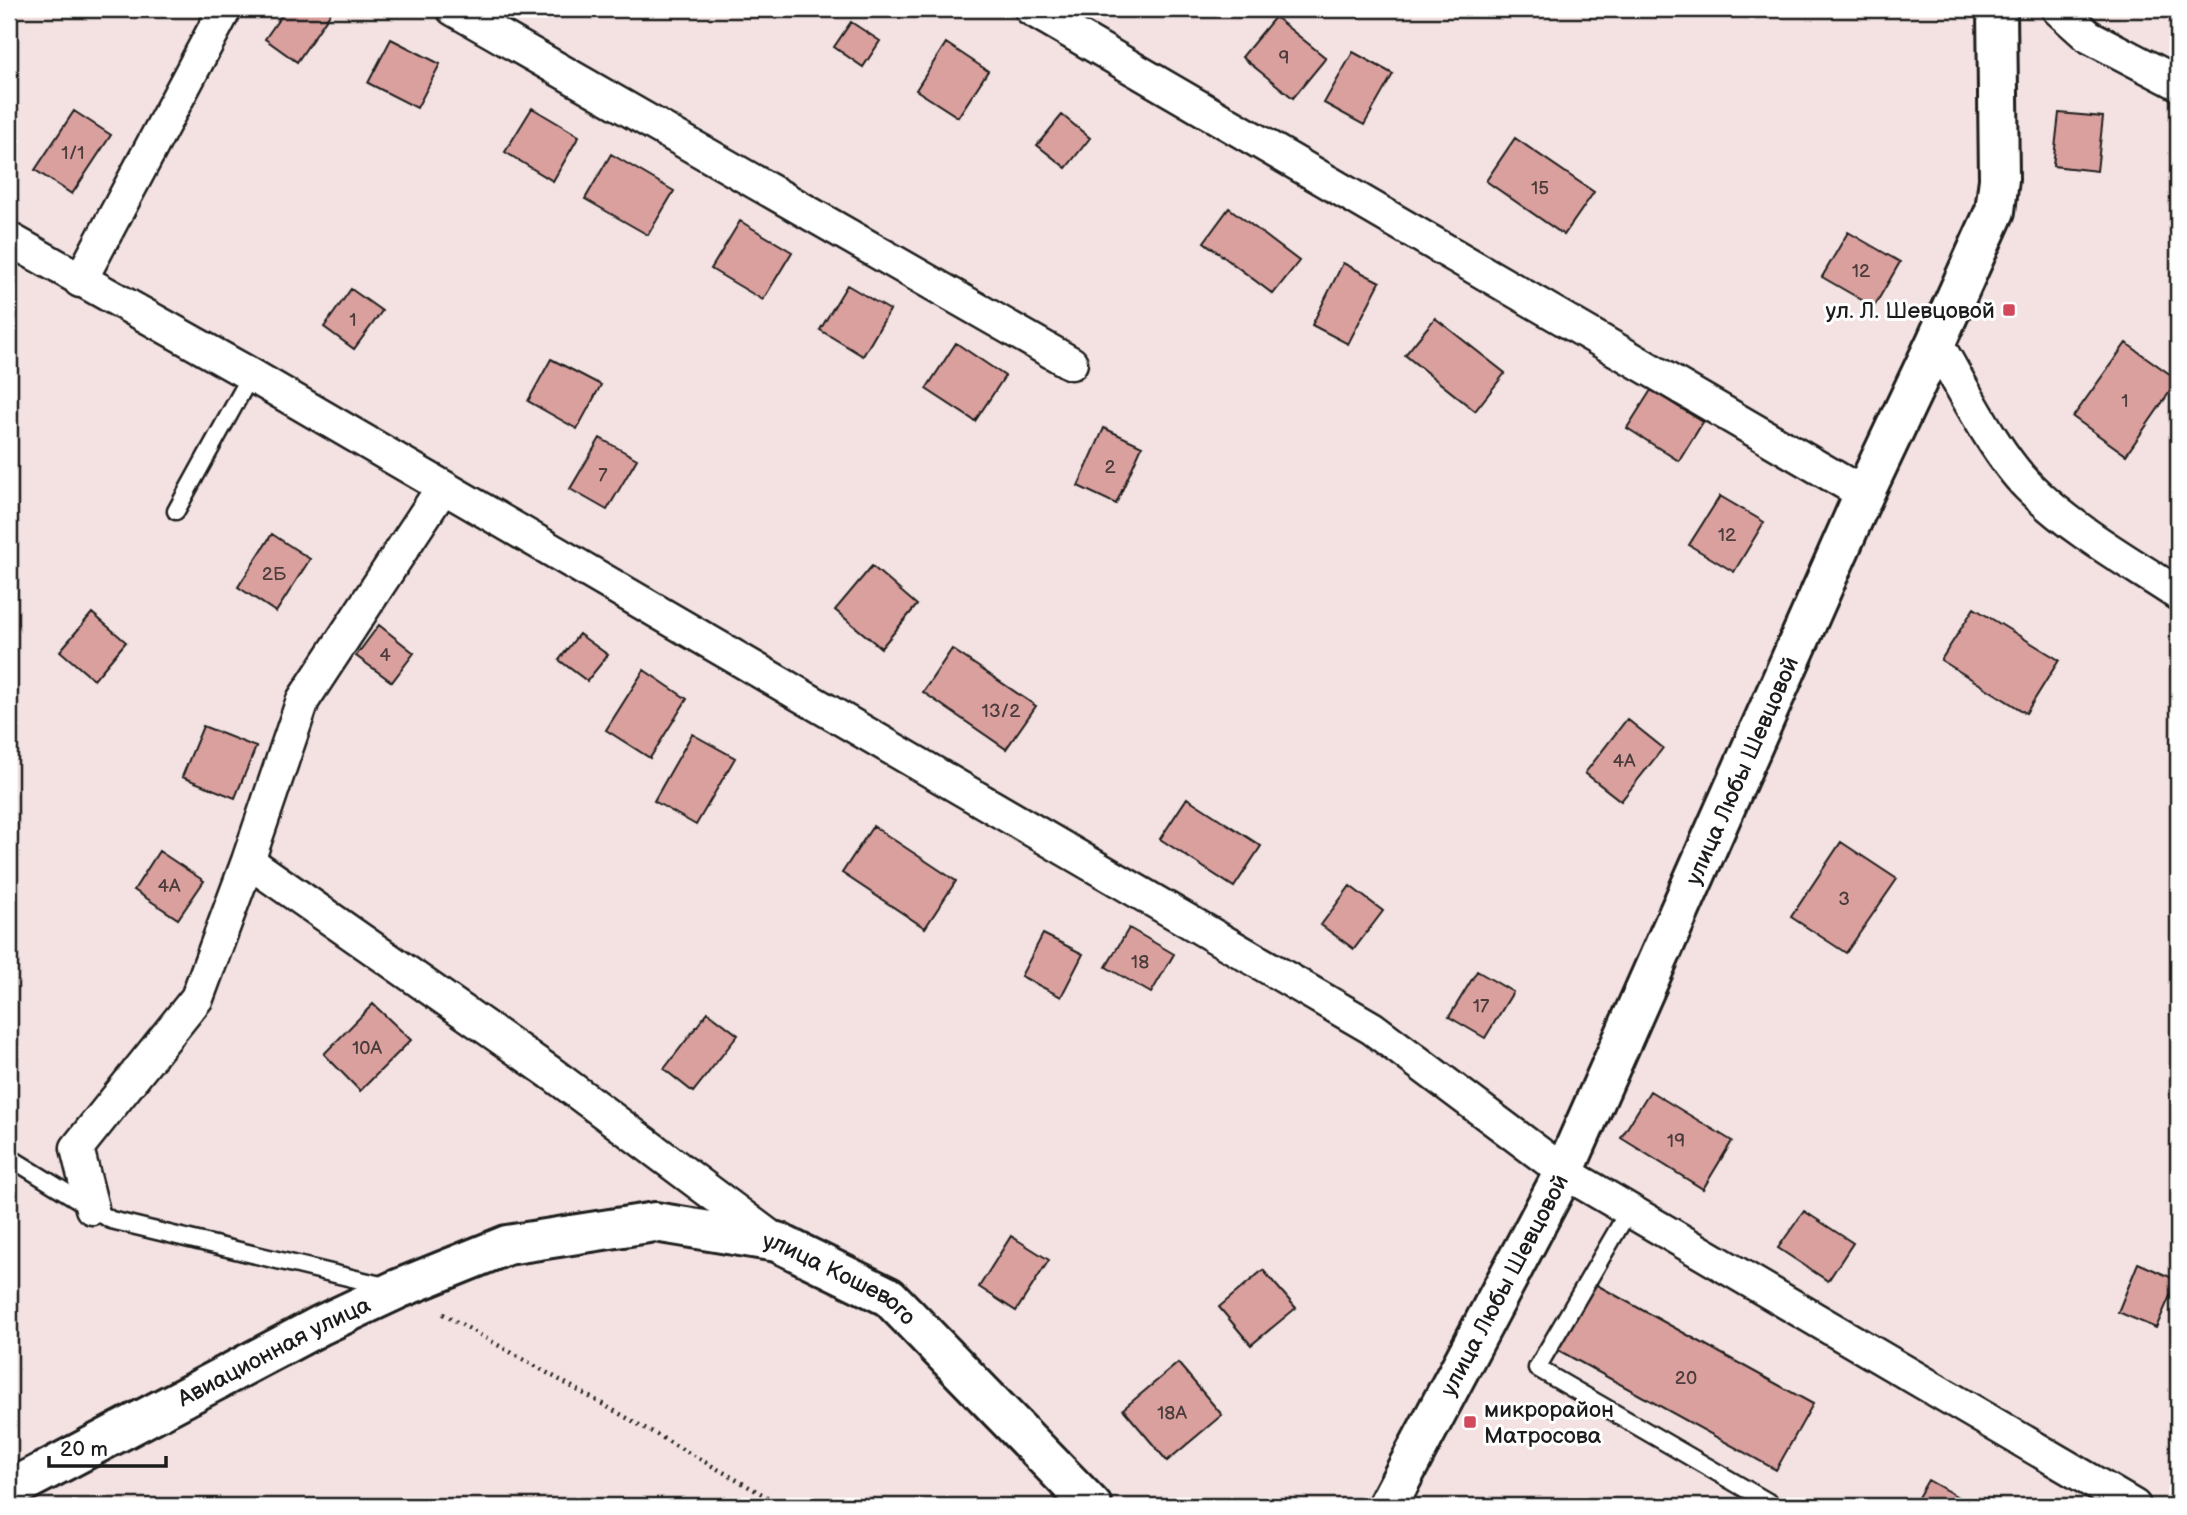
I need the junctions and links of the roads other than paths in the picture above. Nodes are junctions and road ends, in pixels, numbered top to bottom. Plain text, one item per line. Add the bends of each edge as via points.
1 (225, 9) edge
2 (453, 9) edge
3 (1031, 9) edge
4 (1997, 9) edge
5 (2058, 9) edge
6 (2178, 83) edge
7 (9, 239) edge
8 (80, 281) junction
9 (1936, 342) junction
10 (1071, 363) dead end
11 (251, 375) junction
12 (443, 487) junction
13 (1864, 494) junction
14 (176, 511) dead end
15 (2178, 594) edge
16 (248, 861) junction
17 (9, 1157) edge
18 (1564, 1172) junction
19 (92, 1209) junction
20 (1629, 1210) junction
21 (777, 1242) junction
22 (507, 1245) joint
23 (398, 1289) junction
24 (9, 1490) edge
25 (1092, 1506) edge
26 (1387, 1506) edge
27 (1775, 1506) edge
28 (2134, 1506) edge

1 - 8 street
2 - 10 street
3 - 13 street
4 - 9 street, улица Любы Шевцовой via 1999,179 1995,211
5 - 6 street via 2088,36
7 - 8 street
8 - 11 street
9 - 13 street, улица Любы Шевцовой
9 - 15 street via 2027,486 2056,512
11 - 12 street
11 - 14 lane
12 - 16 street via 303,699
12 - 18 street via 1372,1028
13 - 18 street, улица Любы Шевцовой
16 - 19 street via 197,999 77,1148
16 - 21 street via 551,1073
17 - 19 lane
18 - 20 street
18 - 26 street, улица Любы Шевцовой
19 - 23 lane via 111,1220
20 - 27 lane via 1537,1368
20 - 28 street
21 - 22 street, улица Кошевого via 655,1222
21 - 25 street, улица Кошевого via 889,1297
22 - 23 street, Авиационная улица
23 - 24 street, Авиационная улица

